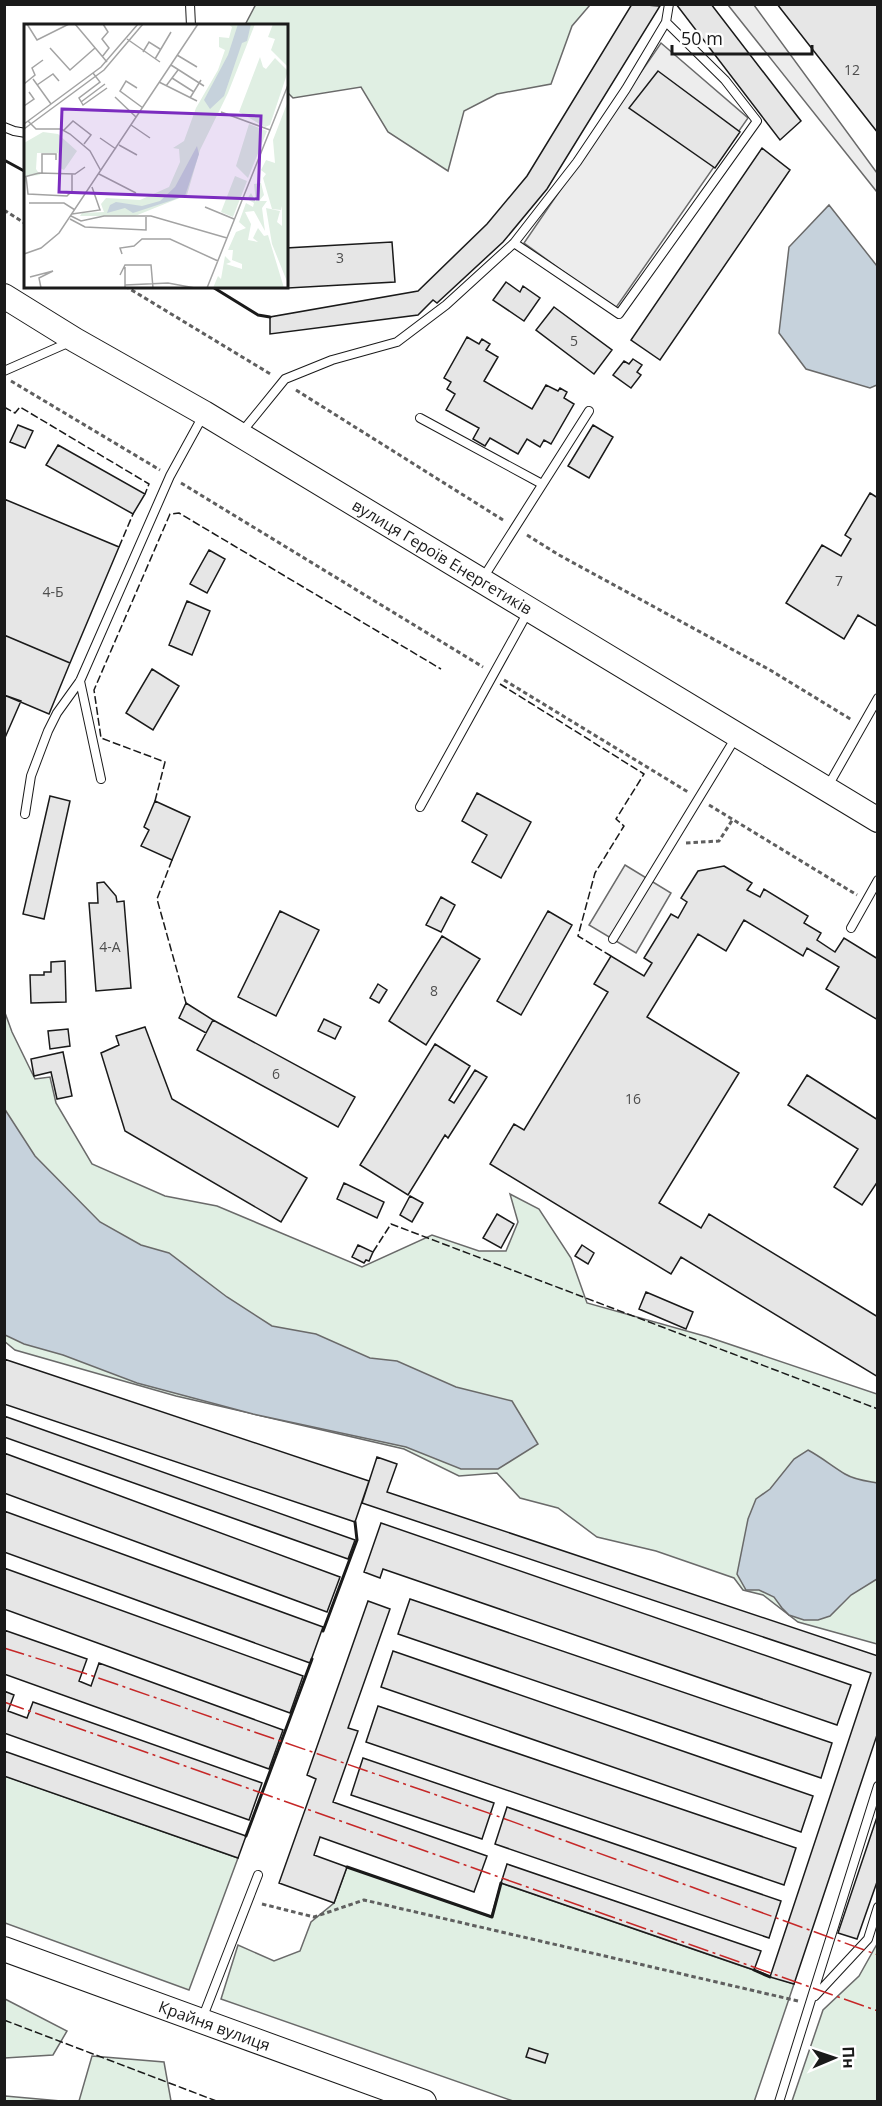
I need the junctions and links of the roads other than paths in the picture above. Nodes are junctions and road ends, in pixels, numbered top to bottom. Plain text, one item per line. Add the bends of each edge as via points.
1 (190, 4) edge
2 (669, 4) edge
3 (666, 22) junction
4 (191, 24) edge
5 (4, 127) edge
6 (24, 133) edge
7 (514, 243) junction
8 (4, 296) edge
9 (75, 339) junction
10 (4, 371) edge
11 (589, 411) dead end
12 (204, 413) junction
13 (420, 418) dead end
14 (238, 436) junction
15 (542, 484) junction
16 (481, 581) junction
17 (529, 610) junction
18 (80, 681) junction
19 (878, 698) edge
20 (738, 734) junction
21 (101, 779) dead end
22 (826, 788) junction
23 (420, 807) dead end
24 (25, 814) dead end
25 (878, 820) edge
26 (878, 880) edge
27 (851, 928) dead end
28 (613, 939) dead end
29 (878, 1786) edge
30 (258, 1875) dead end
31 (878, 1907) edge
32 (4, 1949) edge
33 (812, 2001) junction
34 (201, 2020) junction
35 (424, 2102) edge
36 (779, 2102) edge

1 - 4 lane
2 - 3 lane
3 - 7 lane via 577,162
3 - 7 lane via 725,80 757,121 619,314
5 - 6 lane
7 - 14 lane via 446,305 397,342 332,360 282,381
8 - 9 street, вулиця Героїв Енергетиків
9 - 10 lane
9 - 12 street, вулиця Героїв Енергетиків
11 - 15 lane
12 - 14 street, вулиця Героїв Енергетиків
12 - 18 lane via 170,476
13 - 15 lane
14 - 16 street, вулиця Героїв Енергетиків
15 - 16 lane
16 - 17 street, вулиця Героїв Енергетиків
17 - 20 street, вулиця Героїв Енергетиків
17 - 23 lane
18 - 21 lane
18 - 24 lane via 48,731 31,776
19 - 22 lane
20 - 22 street, вулиця Героїв Енергетиків
20 - 28 lane
22 - 25 street, вулиця Героїв Енергетиків
26 - 27 lane
29 - 33 lane
30 - 34 lane
31 - 33 lane via 868,1939
32 - 34 street, Крайня вулиця
33 - 36 lane
34 - 35 street, Крайня вулиця

